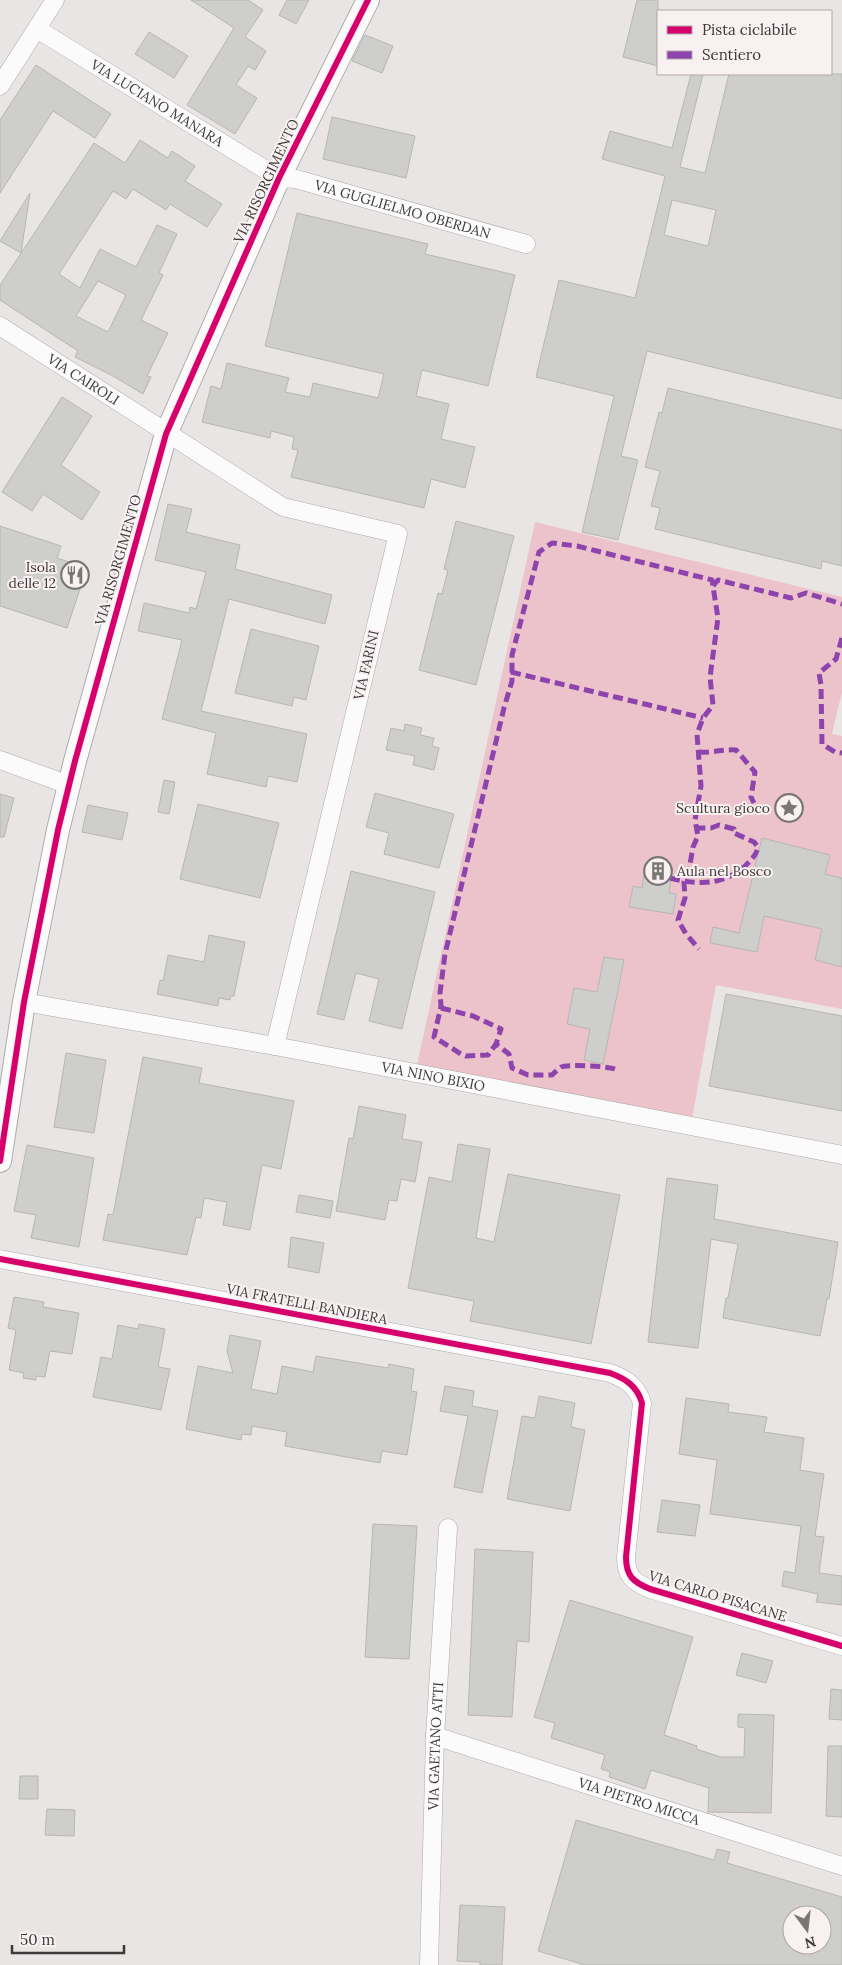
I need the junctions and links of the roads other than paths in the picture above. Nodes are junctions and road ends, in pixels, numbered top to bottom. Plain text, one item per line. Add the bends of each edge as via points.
1 (55, 0) edge
2 (368, 0) edge
3 (36, 29) junction
4 (0, 86) edge
5 (279, 178) junction
6 (526, 244) dead end
7 (0, 326) edge
8 (166, 434) junction
9 (0, 760) edge
10 (69, 785) junction
11 (24, 1002) junction
12 (275, 1046) junction
13 (842, 1155) edge
14 (0, 1161) edge
15 (0, 1259) edge
16 (610, 1373) joint
17 (448, 1528) dead end
18 (842, 1646) edge
19 (436, 1736) junction
20 (842, 1866) edge
21 (429, 1965) edge

1 - 3 street
2 - 5 street, VIA RISORGIMENTO
3 - 4 street
3 - 5 street, VIA LUCIANO MANARA
5 - 6 street, VIA GUGLIELMO OBERDAN via 296,179
5 - 8 street, VIA RISORGIMENTO
7 - 8 street, VIA CAIROLI
8 - 10 street, VIA RISORGIMENTO
8 - 12 street, VIA FARINI via 283,507 398,534
9 - 10 street
10 - 11 street, VIA RISORGIMENTO
11 - 12 street, VIA NINO BIXIO
11 - 14 street, VIA RISORGIMENTO
12 - 13 street, VIA NINO BIXIO
15 - 16 street, VIA FRATELLI BANDIERA
16 - 18 street, VIA CARLO PISACANE via 630,1383 642,1403 626,1557 626,1569 634,1582
17 - 19 street, VIA GAETANO ATTI
19 - 20 street, VIA PIETRO MICCA
19 - 21 street, VIA GAETANO ATTI

